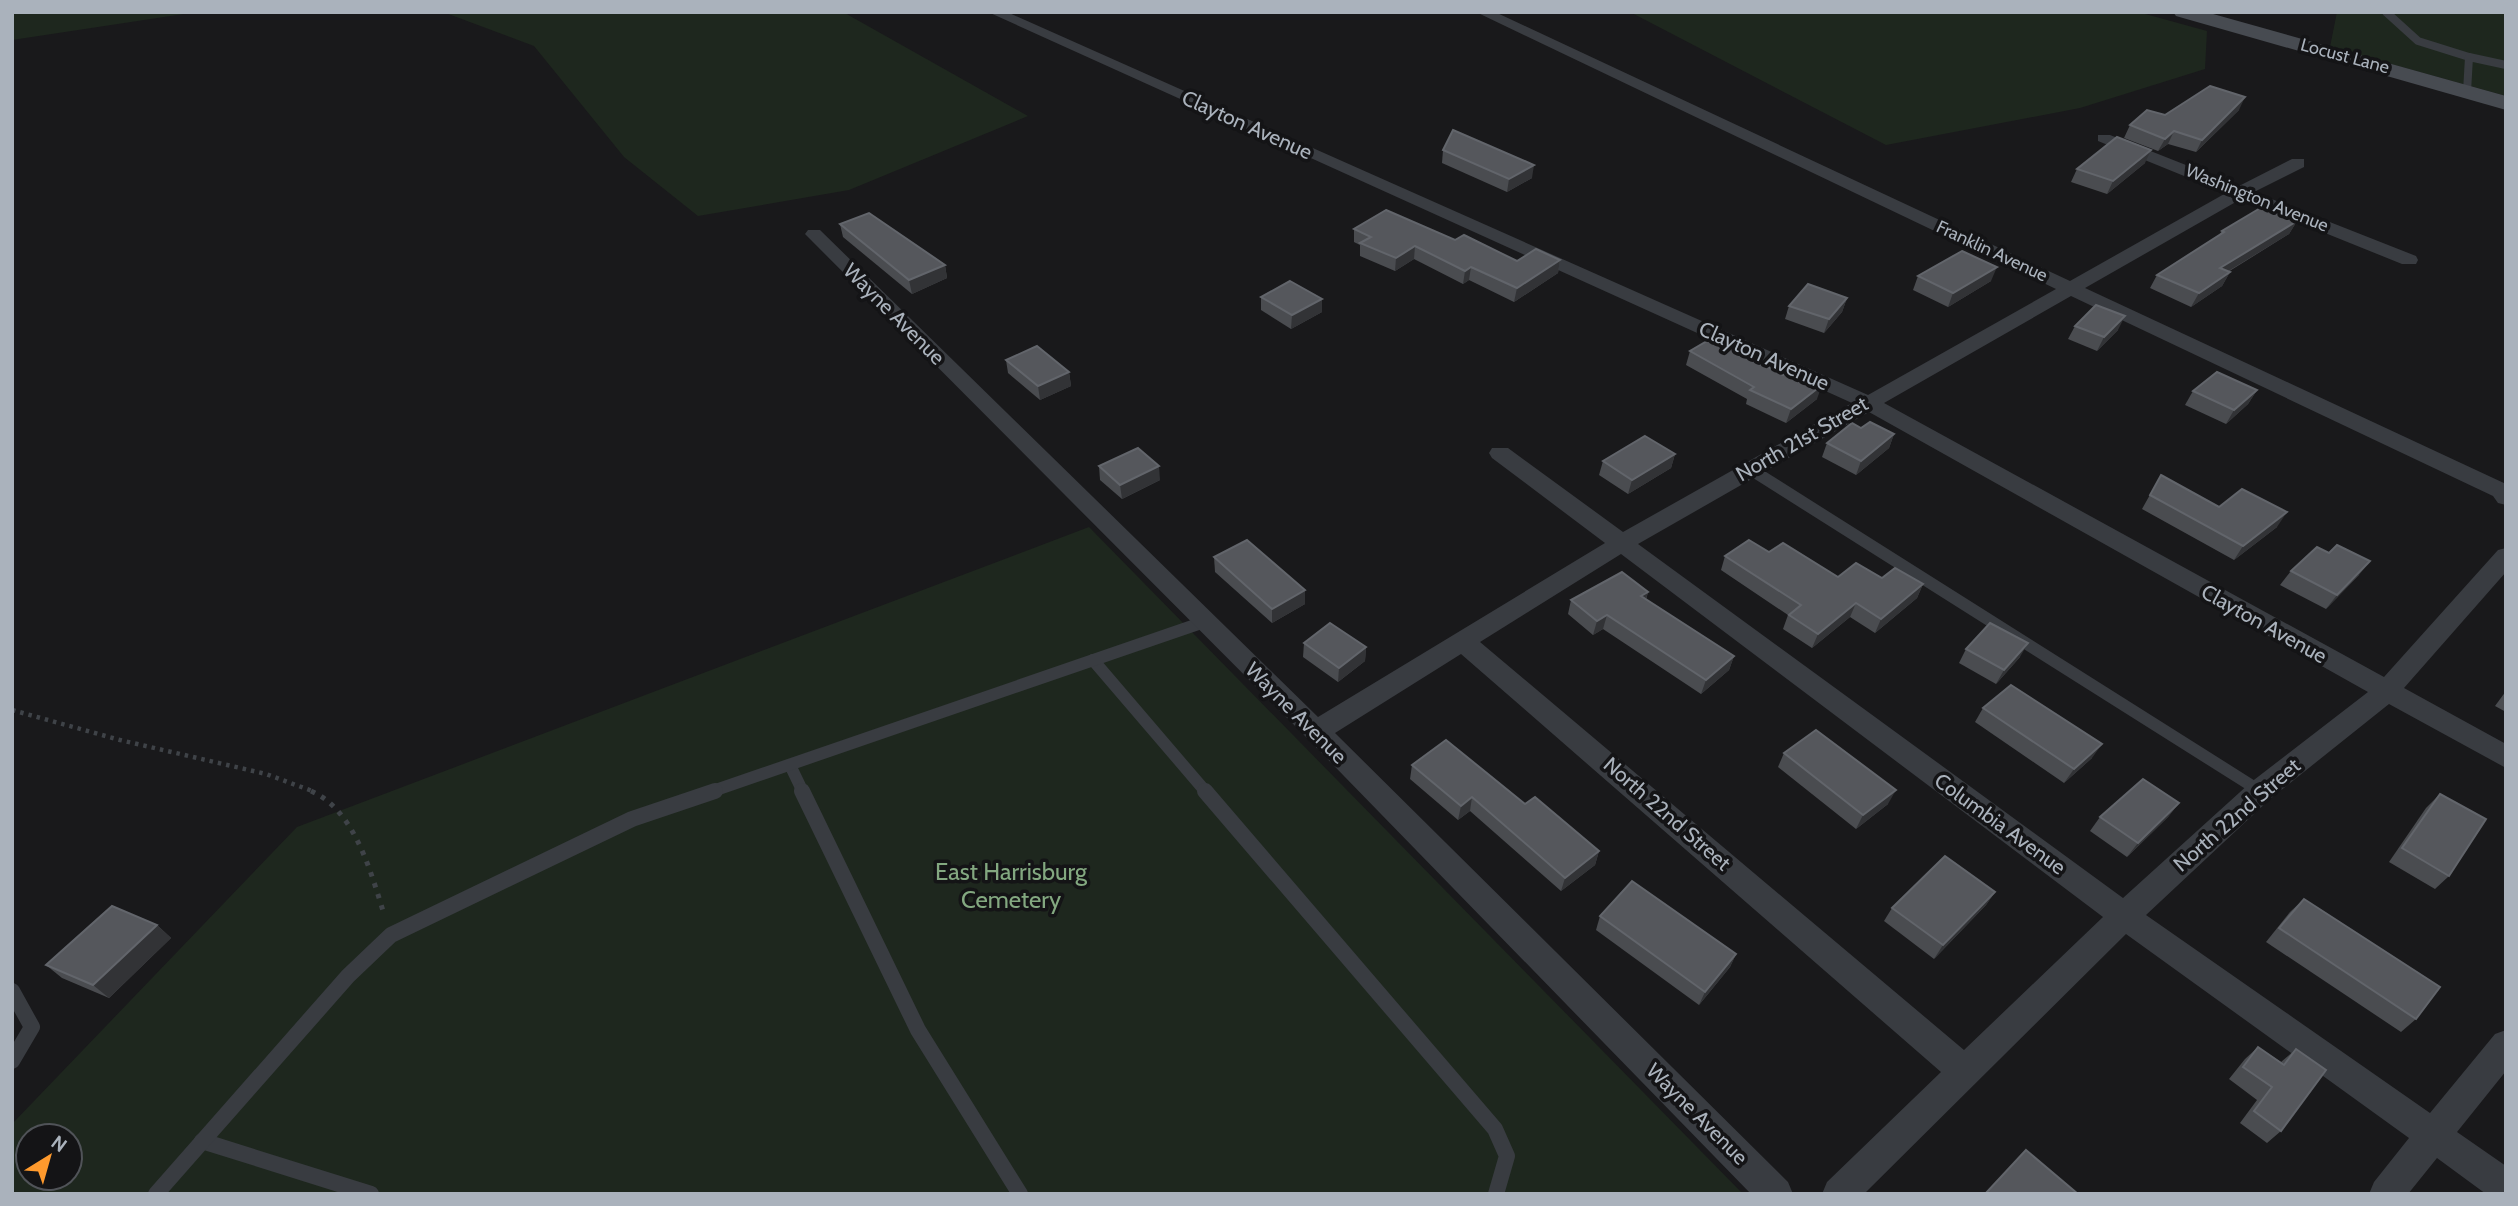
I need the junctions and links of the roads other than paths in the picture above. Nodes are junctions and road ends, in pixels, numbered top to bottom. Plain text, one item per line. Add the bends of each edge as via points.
1 (995, 12) edge
2 (1483, 12) edge
3 (2183, 12) edge
4 (2386, 12) edge
5 (2469, 57) junction
6 (2506, 65) edge
7 (2467, 92) junction
8 (2502, 114) edge
9 (2104, 138) dead end
10 (2298, 163) dead end
11 (2242, 191) junction
12 (814, 234) dead end
13 (2409, 260) dead end
14 (2072, 288) junction
15 (1867, 402) junction
16 (1500, 453) dead end
17 (1750, 469) junction
18 (2503, 495) edge
19 (1620, 544) junction
20 (2506, 556) edge
21 (1204, 622) junction
22 (1463, 641) junction
23 (1093, 660) junction
24 (2386, 692) junction
25 (1316, 731) junction
26 (2506, 757) edge
27 (790, 765) junction
28 (2260, 791) junction
29 (2124, 916) junction
30 (12, 991) edge
31 (2506, 1045) edge
32 (12, 1061) edge
33 (1965, 1071) junction
34 (2431, 1134) junction
35 (202, 1142) junction
36 (2506, 1187) edge
37 (156, 1194) edge
38 (371, 1194) edge
39 (1020, 1194) edge
40 (1496, 1194) edge
41 (1776, 1194) edge
42 (1839, 1194) edge
43 (2386, 1194) edge

1 - 15 street, Clayton Avenue
2 - 14 street, Franklin Avenue
3 - 7 street, Locust Lane
4 - 5 lane via 2418,41
5 - 6 lane
5 - 7 lane
7 - 8 street
9 - 11 street, Washington Avenue
10 - 11 street, North 21st Street
11 - 13 street, Washington Avenue
11 - 14 street, North 21st Street
12 - 21 street, Wayne Avenue
14 - 15 street, North 21st Street
14 - 18 street, Franklin Avenue
15 - 17 street, North 21st Street
15 - 24 street, Clayton Avenue
16 - 19 street, Columbia Avenue
17 - 19 street, North 21st Street
17 - 28 lane
19 - 22 street, North 21st Street
19 - 29 street, Columbia Avenue
20 - 24 street, North 22nd Street
21 - 23 lane
21 - 25 street, Wayne Avenue
22 - 25 street, North 21st Street
22 - 33 street, North 22nd Street
23 - 27 lane
23 - 40 lane via 1495,1129 1507,1156
24 - 26 street, Clayton Avenue
24 - 28 street, North 22nd Street
25 - 41 street, Wayne Avenue
27 - 35 lane via 632,819 391,935 348,976
27 - 39 lane via 918,1030
28 - 29 street, North 22nd Street
29 - 33 street, North 22nd Street
29 - 34 street, Columbia Avenue
30 - 32 lane via 32,1027
31 - 34 street via 2468,1096
33 - 42 street, North 22nd Street
34 - 36 street, Columbia Avenue
34 - 43 street
35 - 37 lane
35 - 38 lane

